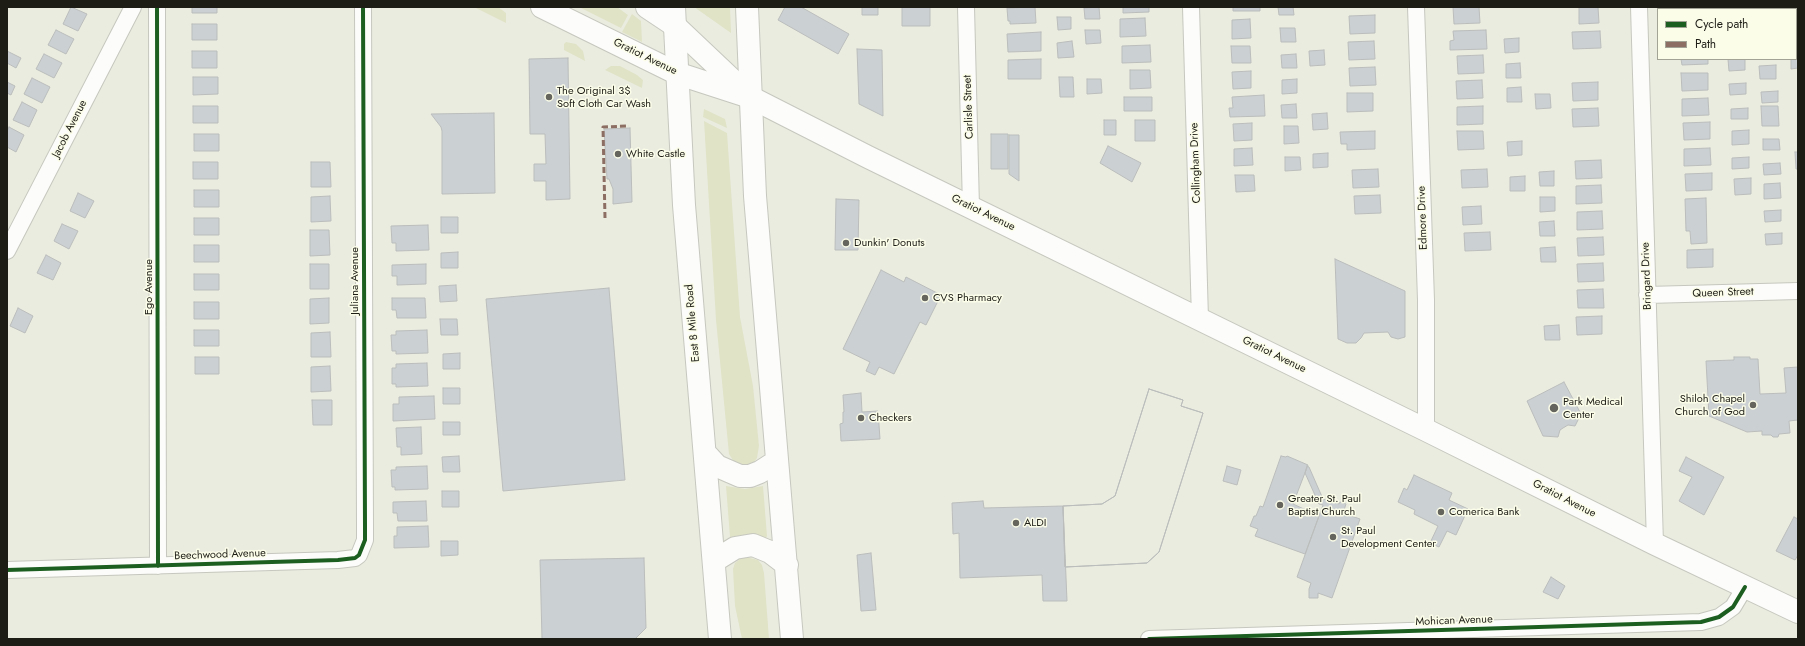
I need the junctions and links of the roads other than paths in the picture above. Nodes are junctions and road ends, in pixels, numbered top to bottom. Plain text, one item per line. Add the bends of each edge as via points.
1 (133, 7) edge
2 (157, 7) edge
3 (363, 7) edge
4 (542, 7) edge
5 (648, 7) edge
6 (747, 7) edge
7 (966, 7) edge
8 (1191, 7) edge
9 (1416, 7) edge
10 (1639, 7) edge
11 (674, 16) edge
12 (676, 73) junction
13 (750, 97) junction
14 (971, 208) junction
15 (7, 250) edge
16 (1798, 291) edge
17 (1648, 295) junction
18 (1200, 319) junction
19 (1426, 430) junction
20 (705, 453) junction
21 (777, 461) junction
22 (1655, 544) junction
23 (360, 555) joint
24 (714, 561) junction
25 (787, 565) junction
26 (158, 566) junction
27 (7, 570) edge
28 (1745, 587) junction
29 (1798, 612) edge
30 (1657, 632) edge
31 (1437, 635) edge
32 (1214, 638) edge
33 (720, 639) edge
34 (792, 639) edge
35 (1149, 639) edge

1 - 15 street, Jacob Avenue
2 - 26 street, Ego Avenue
3 - 23 street, Juliana Avenue via 365,540
4 - 12 main road, Gratiot Avenue
5 - 11 main road, Gratiot Avenue
6 - 13 main road
7 - 14 street, Carlisle Street
8 - 18 street, Collingham Drive
9 - 19 street, Edmore Drive via 1426,300
10 - 17 street, Bringard Drive
11 - 12 main road, East 8 Mile Road
11 - 13 main road, Gratiot Avenue
12 - 13 main road, Gratiot Avenue
12 - 20 main road, East 8 Mile Road via 685,224
13 - 14 main road, Gratiot Avenue
13 - 21 main road via 755,196
14 - 18 main road, Gratiot Avenue
16 - 17 street, Queen Street
17 - 22 street, Bringard Drive
18 - 19 main road, Gratiot Avenue
19 - 22 main road, Gratiot Avenue
20 - 21 main road via 717,466 740,476 760,472
20 - 24 main road, East 8 Mile Road
21 - 25 main road
22 - 28 main road, Gratiot Avenue
23 - 26 street, Beechwood Avenue via 338,560
24 - 25 main road via 735,548 753,545 770,552
24 - 33 main road, East 8 Mile Road
25 - 34 main road
26 - 27 street, Beechwood Avenue
28 - 29 main road, Gratiot Avenue
28 - 30 street, Mohican Avenue via 1733,607 1719,616
30 - 31 street, Mohican Avenue
31 - 32 street, Mohican Avenue
32 - 35 street, Mohican Avenue

